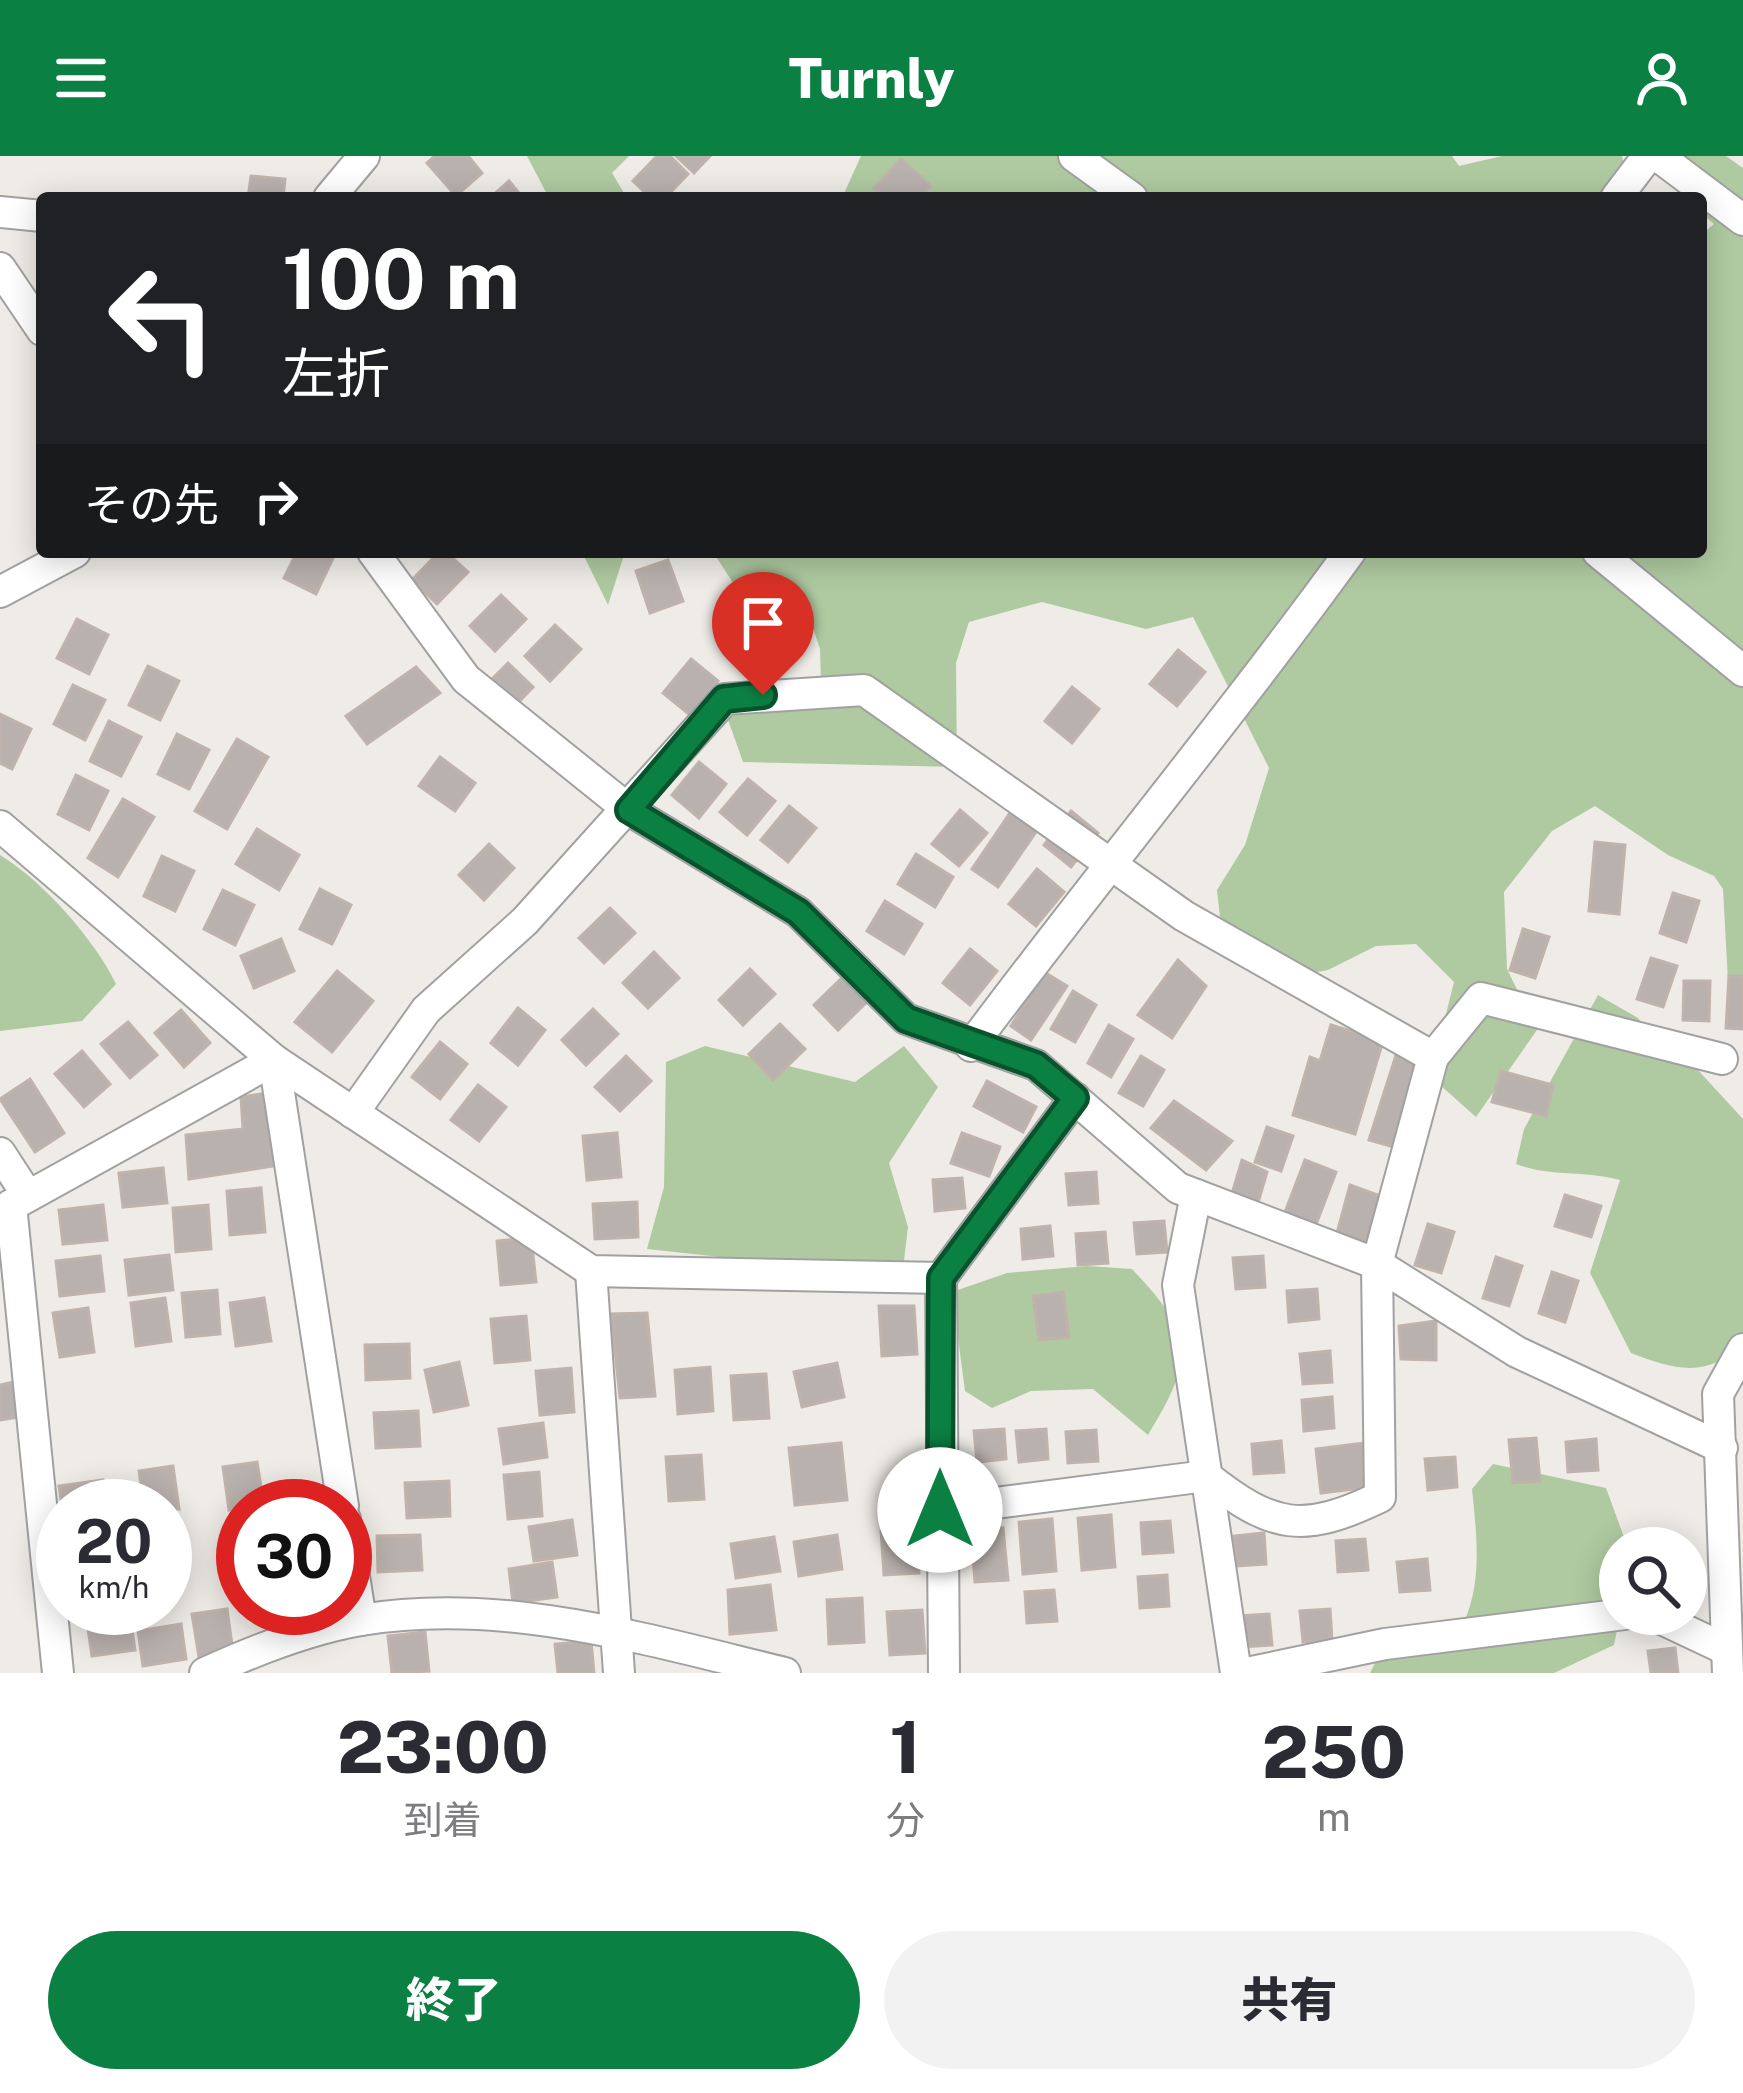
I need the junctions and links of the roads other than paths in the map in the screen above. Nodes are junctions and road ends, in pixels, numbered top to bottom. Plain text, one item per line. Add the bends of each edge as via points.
1 (364, 156) edge
2 (1074, 156) edge
3 (1648, 156) edge
4 (1658, 156) edge
5 (334, 192) edge
6 (1124, 192) edge
7 (1621, 192) edge
8 (1706, 192) edge
9 (1707, 193) edge
10 (0, 212) edge
11 (36, 215) edge
12 (1743, 220) edge
13 (0, 268) edge
14 (36, 320) edge
15 (64, 558) edge
16 (377, 558) edge
17 (1346, 558) edge
18 (1605, 558) edge
19 (0, 592) edge
20 (1743, 671) edge
21 (629, 810) junction
22 (0, 826) edge
23 (1108, 863) junction
24 (971, 1046) junction
25 (1432, 1057) junction
26 (1722, 1059) dead end
27 (274, 1060) junction
28 (1075, 1098) junction
29 (353, 1113) junction
30 (0, 1154) edge
31 (1196, 1195) junction
32 (12, 1203) edge
33 (1377, 1264) junction
34 (591, 1271) junction
35 (941, 1278) junction
36 (1743, 1349) edge
37 (1722, 1448) junction
38 (1207, 1476) junction
39 (339, 1479) edge
40 (940, 1510) junction
41 (1599, 1617) edge
42 (372, 1620) edge
43 (614, 1631) junction
44 (310, 1635) edge
45 (1685, 1635) edge
46 (1726, 1661) edge
47 (58, 1673) edge
48 (205, 1673) edge
49 (619, 1673) edge
50 (785, 1673) edge
51 (944, 1673) edge
52 (1235, 1673) edge
53 (1247, 1673) edge

1 - 5 street
2 - 6 street
3 - 7 street
4 - 8 street
9 - 12 street
10 - 11 street
13 - 14 street
15 - 19 street
16 - 21 street via 466,680
17 - 23 street via 1231,715
18 - 20 street
21 - 23 street via 724,699 864,690
21 - 24 street via 798,912 906,1019
21 - 29 street via 525,921 426,1010
22 - 27 street
23 - 24 street
23 - 25 street via 1184,916
24 - 28 street via 1036,1065
25 - 26 street via 1481,998
25 - 33 street
27 - 29 street
27 - 32 street
27 - 39 street
28 - 31 street
28 - 35 street
29 - 34 street
30 - 32 street
31 - 33 street
31 - 38 street via 1178,1286
32 - 47 street
33 - 37 street via 1517,1352
33 - 38 street via 1379,1497 1329,1522 1295,1521 1244,1506
34 - 35 street
34 - 43 street
35 - 40 street
36 - 37 street via 1718,1394
37 - 46 street
38 - 40 street
38 - 52 street
40 - 51 street
41 - 53 street via 1384,1643
42 - 43 street via 485,1615
43 - 49 street
43 - 50 street
44 - 48 street
45 - 46 street

